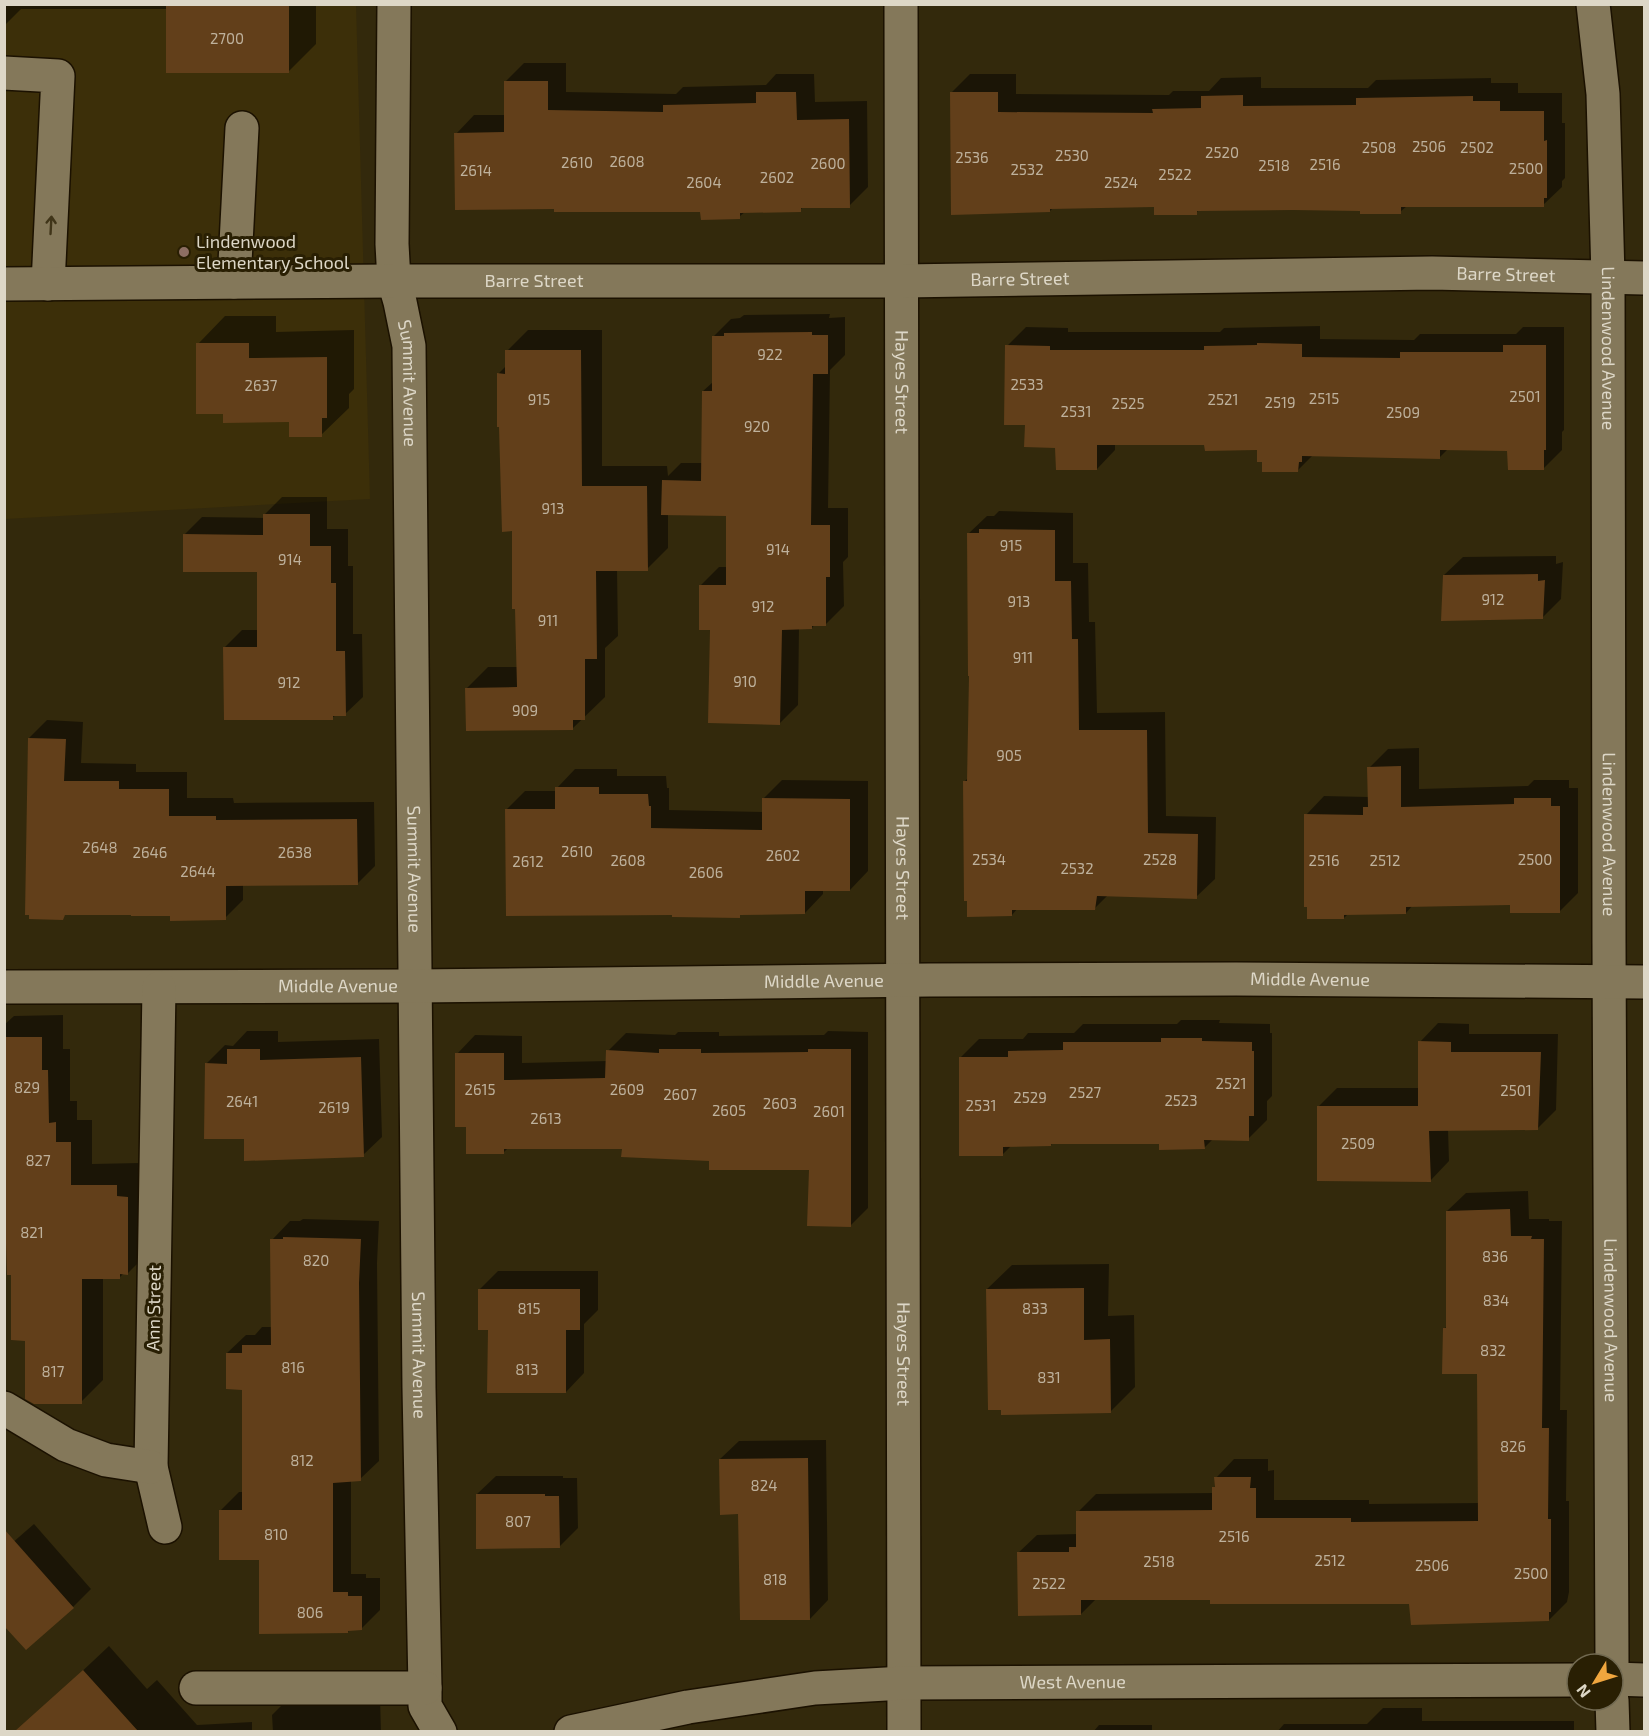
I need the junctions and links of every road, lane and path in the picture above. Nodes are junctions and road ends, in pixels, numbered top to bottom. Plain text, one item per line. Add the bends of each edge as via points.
1 (394, 4) edge
2 (901, 4) edge
3 (1593, 4) edge
4 (4, 73) edge
5 (242, 128) dead end
6 (1608, 277) junction
7 (1644, 278) edge
8 (394, 281) junction
9 (902, 281) junction
10 (234, 282) junction
11 (4, 284) edge
12 (48, 284) junction
13 (903, 980) junction
14 (1644, 982) edge
15 (1609, 983) junction
16 (416, 986) junction
17 (4, 987) edge
18 (159, 988) junction
19 (4, 1408) edge
20 (152, 1467) junction
21 (165, 1527) dead end
22 (1612, 1652) edge
23 (1625, 1679) edge
24 (1565, 1680) edge
25 (1644, 1680) edge
26 (904, 1683) junction
27 (196, 1688) dead end
28 (425, 1688) junction
29 (1612, 1712) edge
30 (440, 1731) edge
31 (571, 1731) edge
32 (904, 1731) edge
33 (1613, 1731) edge

1 - 8 street, Summit Avenue
2 - 9 street, Hayes Street
3 - 6 street, Lindenwood Avenue via 1603,93
12 -> 4 street via 58,76
5 - 10 street
6 - 7 street, Barre Street
6 - 9 street, Barre Street via 1432,273
6 - 15 street, Lindenwood Avenue
8 - 9 street, Barre Street
8 - 10 street, Barre Street
8 - 16 street, Summit Avenue via 409,346
9 - 13 street, Hayes Street
10 - 12 street, Barre Street
11 - 12 street, Barre Street
13 - 15 street, Middle Avenue
13 - 16 street, Middle Avenue
13 - 26 street, Hayes Street
14 - 15 street, Middle Avenue
15 - 22 street, Lindenwood Avenue
16 - 18 street, Middle Avenue
16 - 28 street, Summit Avenue
17 - 18 street, Middle Avenue
18 - 20 street, Ann Street
19 - 20 street via 66,1445 106,1461
20 - 21 street
23 - 25 street
24 - 26 street, West Avenue
26 - 31 street, West Avenue via 792,1691
26 - 32 street, Hayes Street
27 - 28 street
28 - 30 street, Summit Avenue via 425,1706
29 - 33 street

